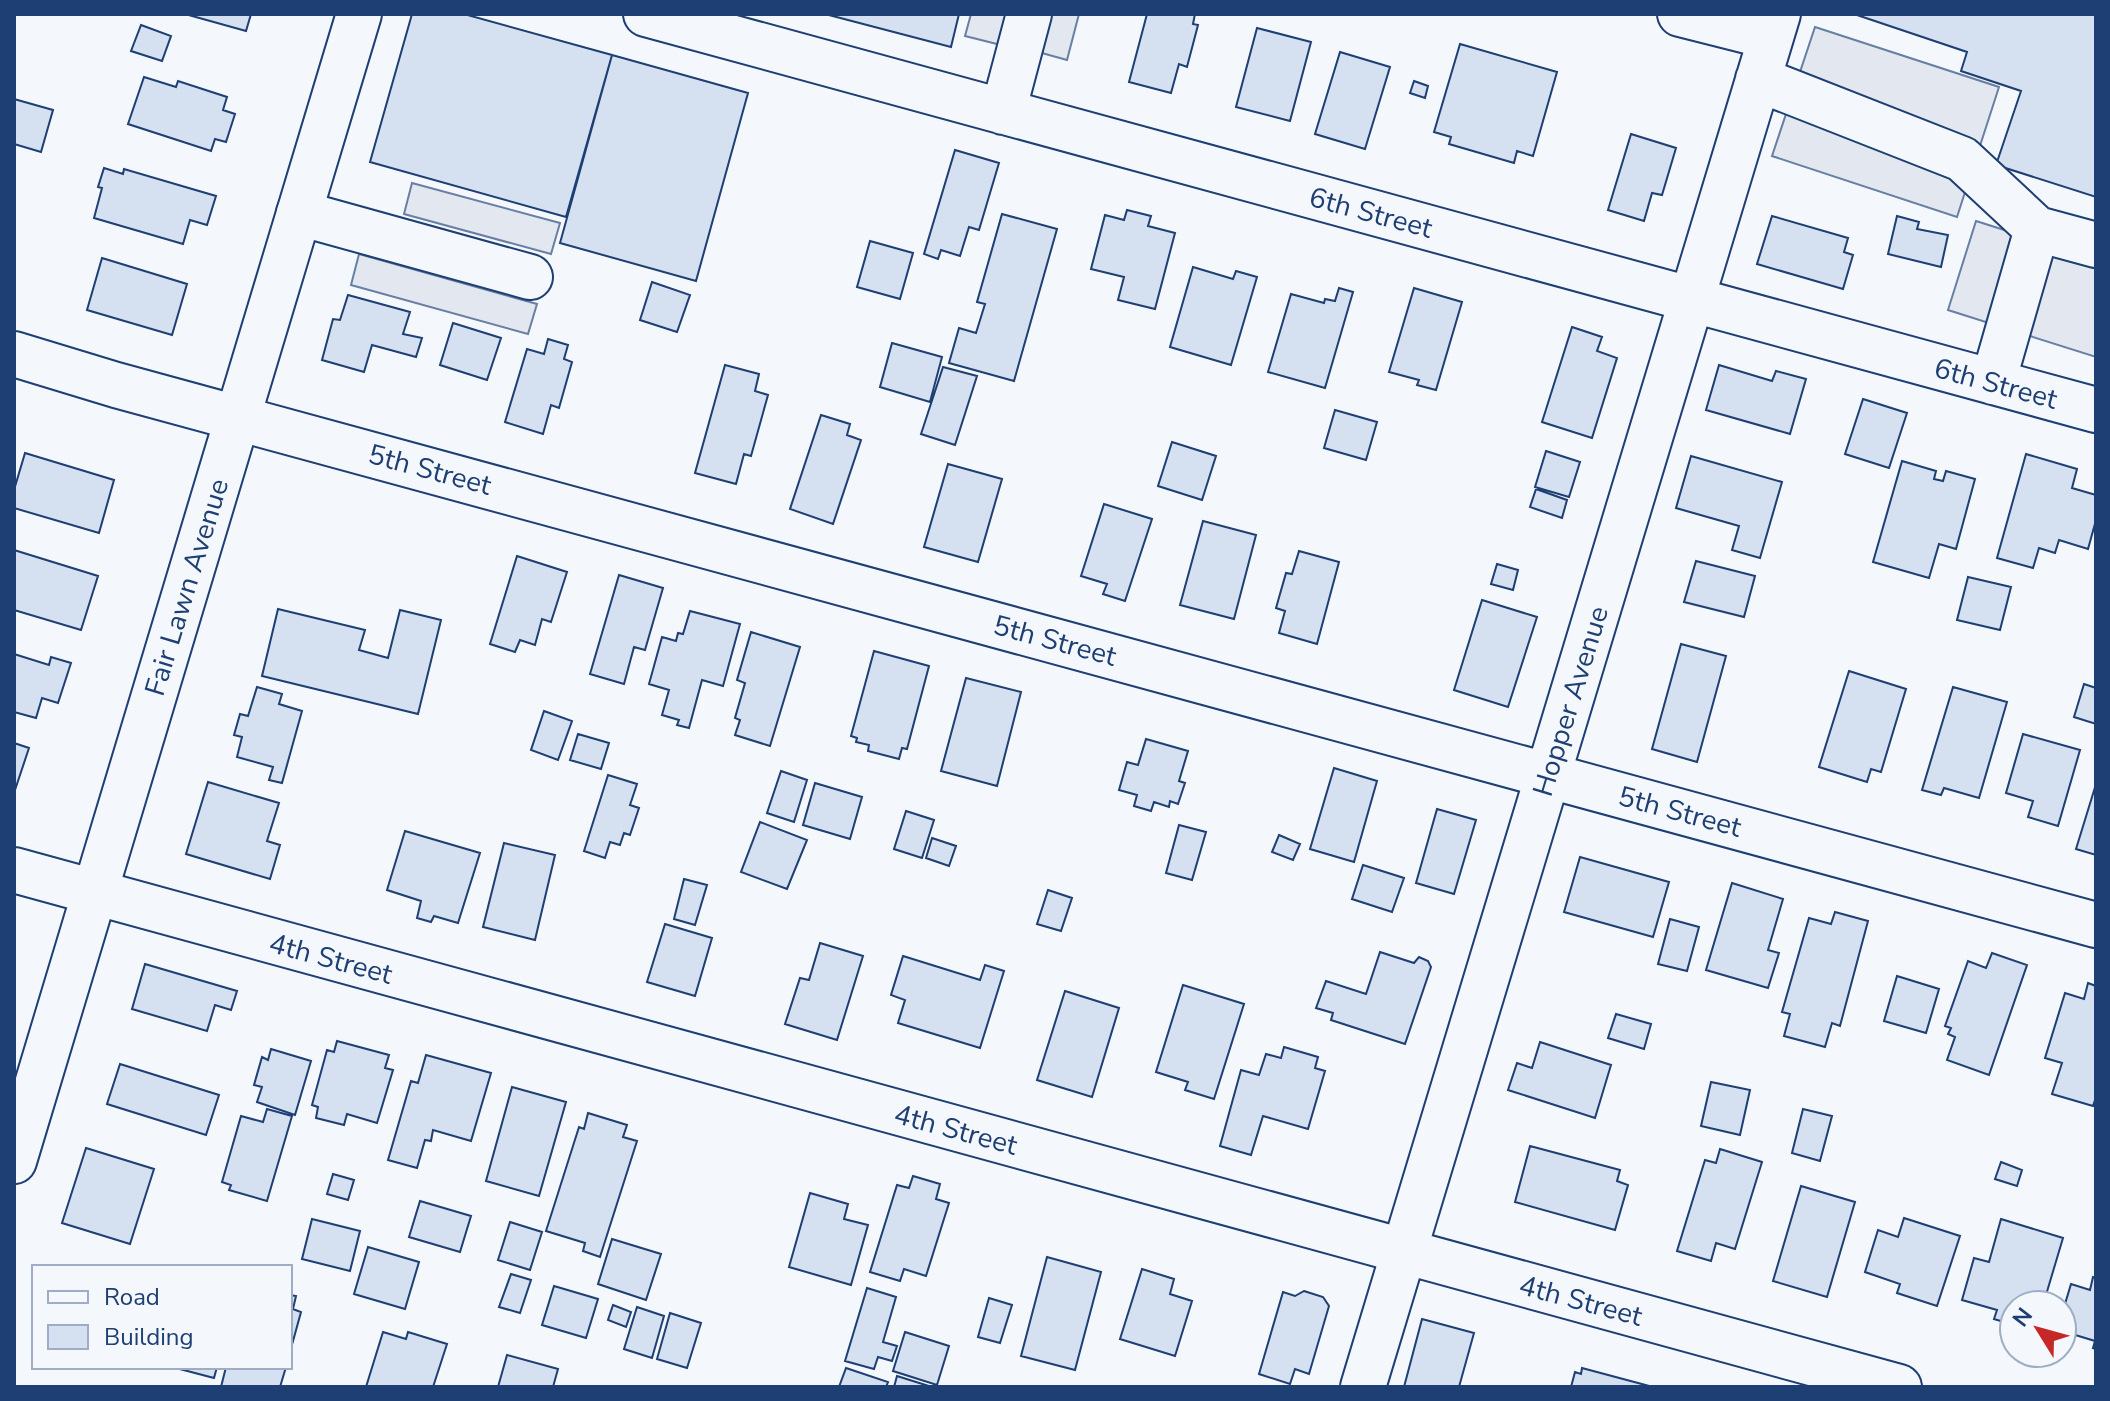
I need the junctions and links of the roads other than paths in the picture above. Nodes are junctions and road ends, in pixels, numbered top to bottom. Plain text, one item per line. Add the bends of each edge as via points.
1 (359, 14) edge
2 (646, 14) edge
3 (1029, 14) edge
4 (1680, 14) edge
5 (1774, 26) edge
6 (1758, 79) junction
7 (1003, 112) junction
8 (299, 213) junction
9 (2037, 229) junction
10 (2096, 245) edge
11 (530, 277) dead end
12 (1692, 300) junction
13 (14, 354) edge
14 (1993, 382) junction
15 (2096, 410) edge
16 (237, 416) junction
17 (1548, 775) junction
18 (14, 870) edge
19 (95, 894) junction
20 (2096, 925) edge
21 (14, 1161) edge
22 (1404, 1251) junction
23 (1363, 1387) edge
24 (1899, 1387) edge

1 - 8 street, Fair Lawn Avenue
2 - 7 street, 6th Street
3 - 7 street
4 - 5 street
5 - 6 street, Hopper Avenue
6 - 9 street via 1962,159
6 - 12 street, Hopper Avenue
7 - 12 street, 6th Street
8 - 11 street
8 - 16 street, Fair Lawn Avenue
9 - 10 street
9 - 14 street
12 - 14 street, 6th Street
12 - 17 street, Hopper Avenue
13 - 16 street, 5th Street
14 - 15 street, 6th Street
16 - 17 street, 5th Street
16 - 19 street, Fair Lawn Avenue
17 - 20 street, 5th Street
17 - 22 street, Hopper Avenue
18 - 19 street, 4th Street
19 - 21 street, Fair Lawn Avenue
19 - 22 street, 4th Street
22 - 23 street, Hopper Avenue
22 - 24 street, 4th Street

